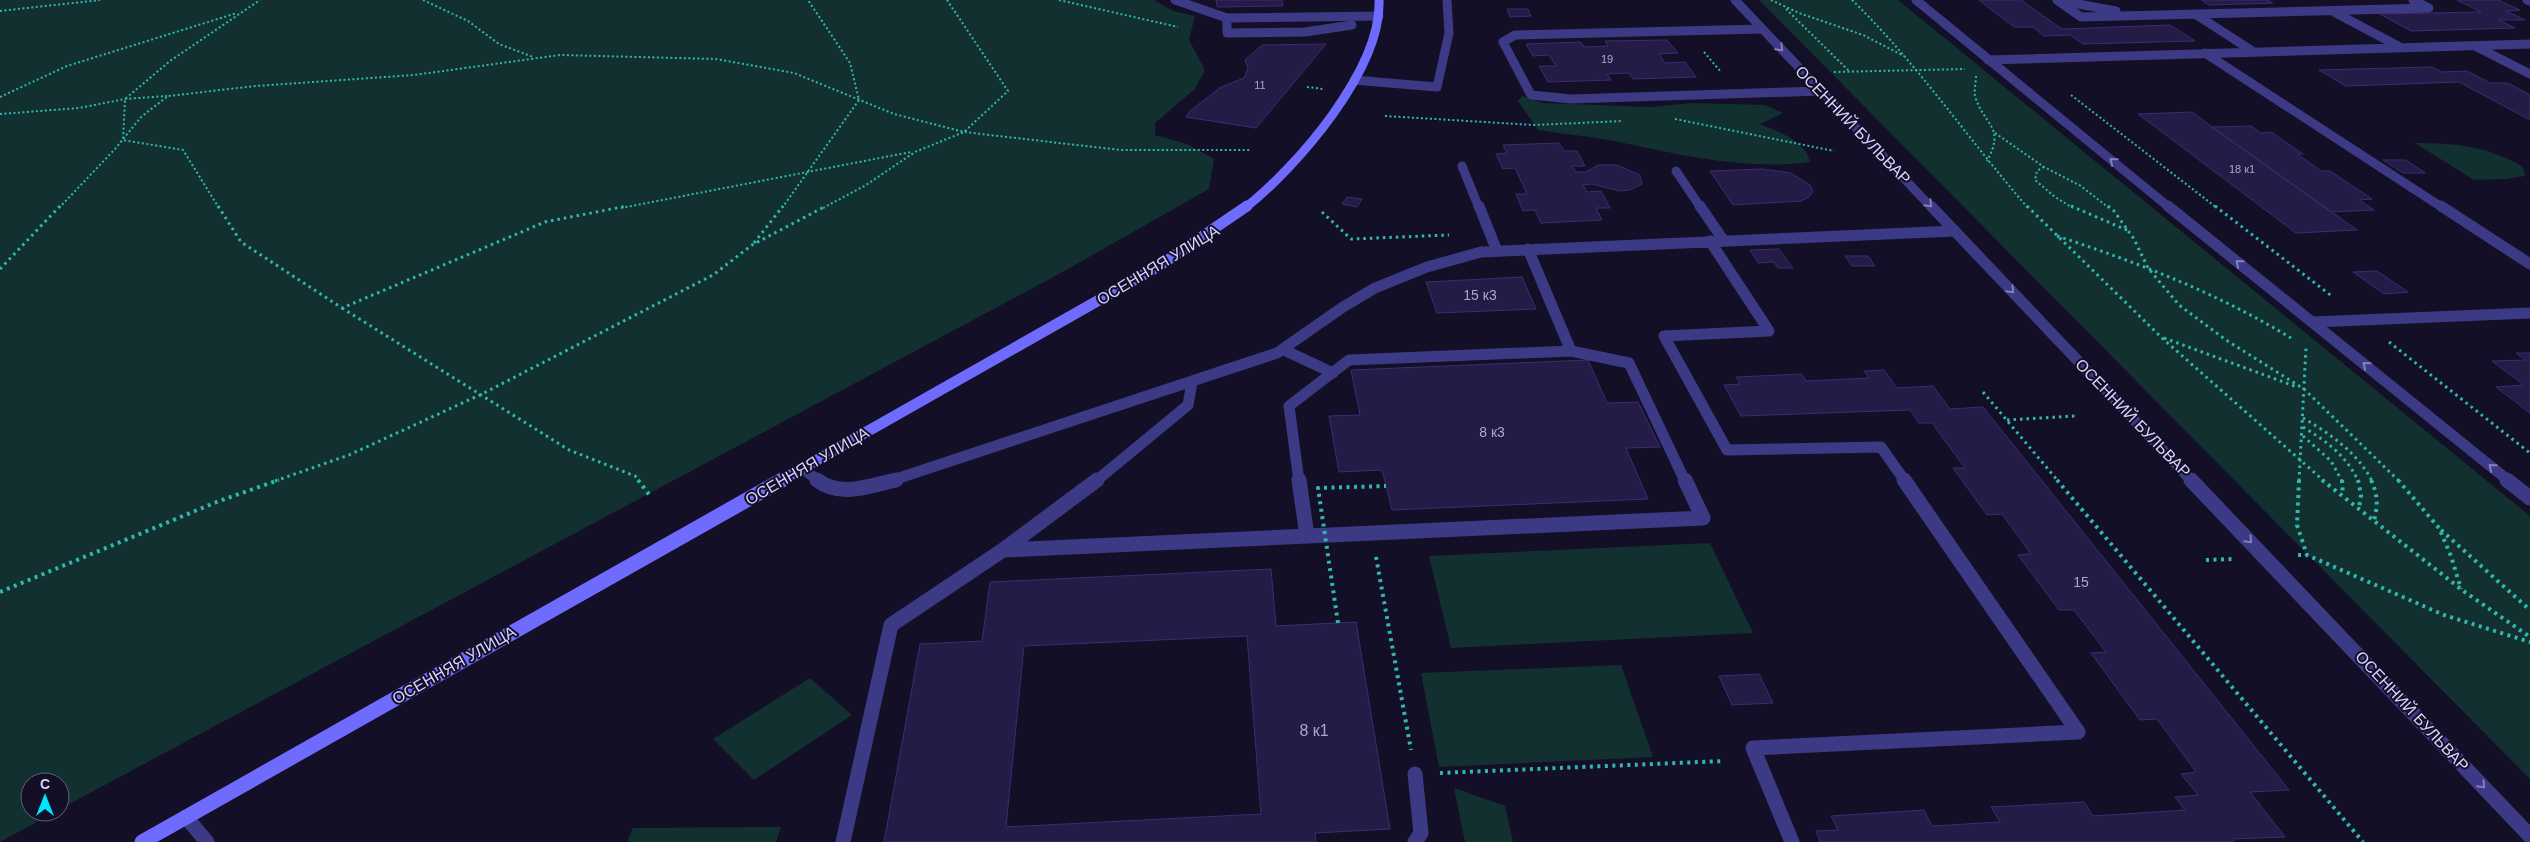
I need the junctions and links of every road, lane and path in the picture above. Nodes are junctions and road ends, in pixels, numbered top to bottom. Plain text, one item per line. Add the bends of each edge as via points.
1 (100, 0) edge
2 (260, 0) edge
3 (423, 0) edge
4 (808, 0) edge
5 (947, 0) edge
6 (1059, 0) edge
7 (1175, 0) edge
8 (1380, 0) edge
9 (1447, 0) edge
10 (1735, 0) edge
11 (1771, 0) edge
12 (1852, 0) edge
13 (1916, 0) edge
14 (2057, 0) edge
15 (2413, 0) edge
16 (1784, 7) junction
17 (0, 11) edge
18 (2332, 11) junction
19 (241, 12) junction
20 (2195, 14) junction
21 (2141, 15) junction
22 (1227, 18) junction
23 (1378, 20) junction
24 (1183, 28) dead end
25 (1762, 29) junction
26 (1686, 31) junction
27 (2530, 44) edge
28 (2475, 46) junction
29 (2399, 47) junction
30 (2254, 52) junction
31 (2205, 53) junction
32 (533, 57) junction
33 (1906, 57) junction
34 (1985, 64) junction
35 (1972, 69) dead end
36 (1915, 70) junction
37 (1850, 72) junction
38 (1804, 73) junction
39 (2530, 74) edge
40 (1354, 80) junction
41 (1821, 91) junction
42 (2066, 92) dead end
43 (1739, 94) junction
44 (168, 96) junction
45 (0, 97) edge
46 (125, 99) junction
47 (859, 100) junction
48 (0, 114) edge
49 (1672, 119) dead end
50 (964, 132) junction
51 (1994, 133) junction
52 (123, 140) junction
53 (1251, 150) dead end
54 (1834, 151) dead end
55 (914, 152) junction
56 (1987, 161) junction
57 (1462, 166) dead end
58 (2044, 168) junction
59 (811, 170) junction
60 (1676, 171) dead end
61 (1322, 212) dead end
62 (1955, 231) junction
63 (2129, 232) junction
64 (1450, 235) dead end
65 (2057, 236) junction
66 (1724, 241) junction
67 (1710, 242) junction
68 (752, 245) junction
69 (1528, 249) junction
70 (1497, 251) junction
71 (2530, 264) edge
72 (2148, 268) junction
73 (0, 269) edge
74 (342, 308) junction
75 (2530, 314) edge
76 (2361, 320) junction
77 (2313, 322) junction
78 (2162, 338) junction
79 (2296, 341) dead end
80 (2300, 345) dead end
81 (2305, 348) junction
82 (2313, 348) dead end
83 (1284, 350) junction
84 (1571, 351) junction
85 (1333, 373) junction
86 (1192, 382) junction
87 (2304, 390) junction
88 (1983, 392) dead end
89 (482, 394) junction
90 (2076, 416) dead end
91 (2303, 418) junction
92 (2007, 420) junction
93 (2303, 427) junction
94 (2302, 436) junction
95 (2530, 453) edge
96 (2301, 463) junction
97 (802, 468) junction
98 (1386, 486) dead end
99 (2342, 495) junction
100 (651, 497) dead end
101 (2530, 498) edge
102 (2359, 508) junction
103 (2374, 521) junction
104 (2439, 528) junction
105 (1371, 533) junction
106 (1307, 536) junction
107 (1003, 550) junction
108 (0, 590) edge
109 (2462, 590) junction
110 (2530, 610) edge
111 (1338, 623) dead end
112 (2530, 637) edge
113 (2530, 642) edge
114 (1724, 761) dead end
115 (1415, 774) junction
116 (186, 817) junction
117 (2530, 836) edge
118 (142, 842) edge
119 (207, 842) edge
120 (843, 842) edge
121 (1415, 842) edge
122 (1792, 842) edge
123 (2363, 842) edge

1 - 17 path
2 - 19 path
3 - 32 path via 468,20 499,44
4 - 47 path via 850,63
5 - 50 path via 1008,91
6 - 24 path
7 - 22 street
8 - 23 main road, ОСЕННЯЯ УЛИЦА
9 - 40 street via 1450,13 1448,42 1437,87
10 - 25 street, ОСЕННИЙ БУЛЬВАР
11 - 16 path
12 - 33 path
13 - 34 street
14 - 21 street
14 - 21 street via 2080,17
15 - 18 street via 2429,8
16 - 33 path via 1863,35
16 - 37 path
18 - 20 street
18 - 29 street
19 - 45 path via 67,66
19 - 46 path via 170,61
20 - 21 street
20 - 30 street
22 - 23 street
22 - 23 street via 1228,32 1305,32
23 - 40 main road, ОСЕННЯЯ УЛИЦА via 1370,50
25 - 26 street
25 -> 38 street, ОСЕННИЙ БУЛЬВАР
26 - 43 path
26 - 43 street via 1515,35 1503,42 1531,95 1571,99
27 - 28 street
28 - 29 street
28 - 39 street
29 - 30 street
30 - 31 street
31 - 34 street
31 - 71 street
32 - 44 path via 414,75
32 - 47 path via 716,59 794,73
33 - 36 path
34 - 51 path via 1976,76 1975,95
77 -> 34 street
35 - 36 path
36 - 37 path
36 - 56 path
37 - 38 path
38 - 41 street, ОСЕННИЙ БУЛЬВАР
40 - 97 main road, ОСЕННЯЯ УЛИЦА via 1310,146 1268,191 1224,225 1121,288
41 - 43 street
41 -> 62 street, ОСЕННИЙ БУЛЬВАР
42 - 76 path
44 - 46 path
44 - 52 path via 141,117
46 - 48 path via 79,108
46 - 52 path
47 - 50 path via 918,122
47 - 59 path
49 - 54 path
50 - 53 path via 1120,150
50 - 55 path
51 - 56 path via 1995,146
51 - 58 path
52 - 73 path
52 - 74 path via 183,150 241,242
55 - 59 path
55 - 68 path via 866,186
56 - 65 path
57 - 70 street
58 - 63 path via 2099,198 2114,211
58 - 63 path via 2037,171 2035,180 2044,190 2079,211
59 - 68 path
59 - 74 path via 545,222
60 - 66 street
61 - 64 path via 1351,239
62 - 66 street
62 -> 117 street, ОСЕННИЙ БУЛЬВАР
63 - 72 path
65 - 72 path
65 - 78 path
66 - 67 street
67 - 69 street
67 - 122 street via 1769,331 1664,336 1727,450 1881,447 2078,732 1753,748
68 - 89 path via 713,275
69 - 70 street
69 - 84 street
70 - 83 street via 1481,252 1422,268 1379,286 1343,307
72 - 79 path via 2228,302
72 - 87 path via 2161,286 2202,324
74 - 89 path
75 - 76 street
76 - 77 street
76 - 95 path
101 -> 77 street
78 - 87 path
78 - 96 path
80 - 81 path
81 - 82 path
81 - 87 path
83 - 85 street
83 - 86 street
84 - 85 street via 1349,360
84 - 105 street via 1629,363 1704,518
85 - 106 street via 1289,406
86 - 97 street via 904,478 845,491 827,487
86 - 107 street via 1188,405 1070,502
87 - 91 path
87 - 104 path via 2392,472
88 - 92 path
89 - 100 path via 569,450 635,476
89 - 108 path via 350,455 219,501
90 - 92 path
91 - 93 path
91 - 103 path via 2328,433 2361,464 2377,495 2378,512
92 - 123 path
93 - 94 path
93 - 102 path via 2331,446 2352,469 2362,489
94 - 96 path
94 - 99 path via 2324,452 2338,470 2344,486
96 - 99 path
96 - 113 path via 2297,526 2307,555 2385,591 2494,633
97 - 116 main road, ОСЕННЯЯ УЛИЦА
98 - 111 path, bridge via 1318,488
99 - 102 path
102 - 103 path
103 - 109 path
104 - 109 path
104 - 110 path
105 - 106 street
105 - 115 path
106 - 107 street
107 - 120 street via 891,625
109 - 112 path
114 - 115 path
115 - 121 street via 1422,833
116 - 118 main road, ОСЕННЯЯ УЛИЦА
116 - 119 street

